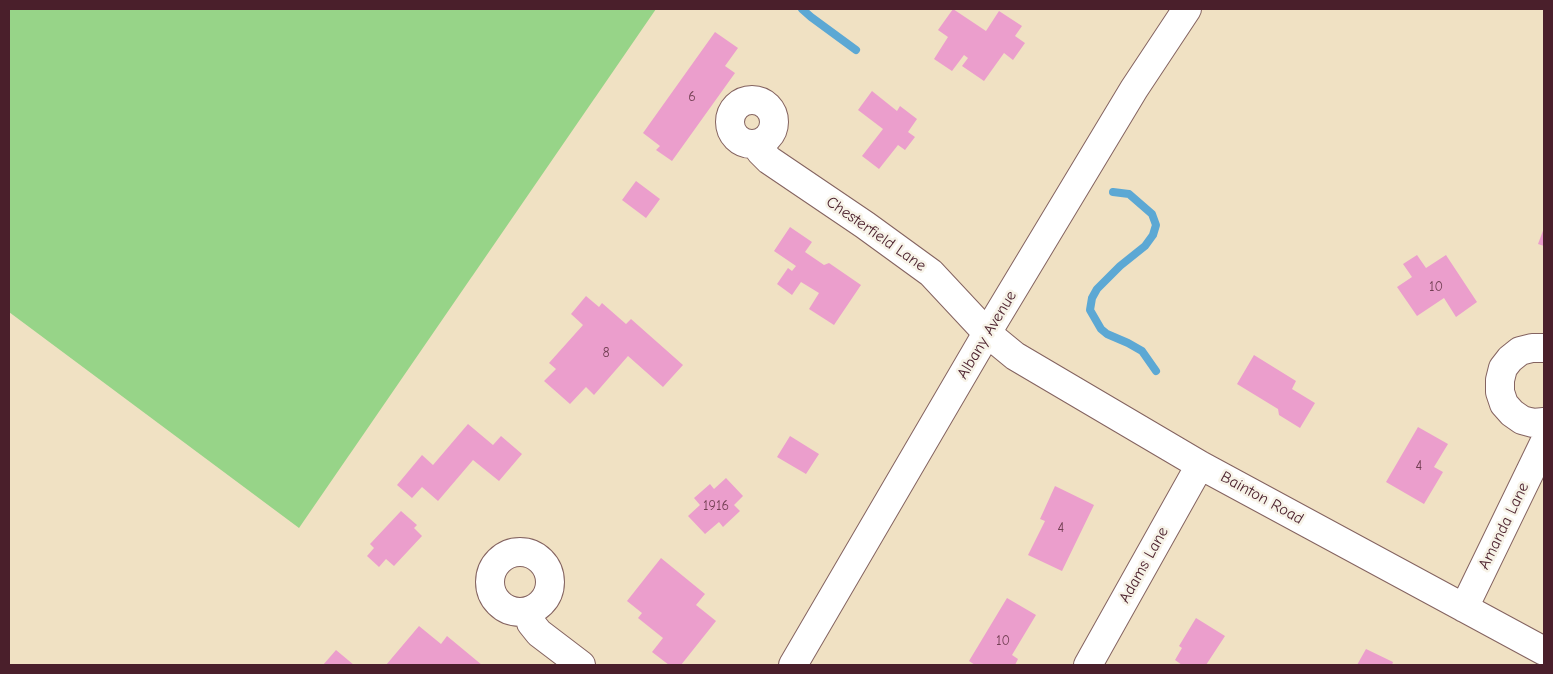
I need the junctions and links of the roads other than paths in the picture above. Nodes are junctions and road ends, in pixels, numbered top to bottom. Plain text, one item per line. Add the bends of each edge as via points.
1 (1188, 9) edge
2 (758, 144) dead end
3 (987, 333) junction
4 (1544, 348) edge
5 (1544, 422) edge
6 (1544, 443) edge
7 (1200, 465) junction
8 (1464, 608) junction
9 (529, 611) dead end
10 (1540, 655) edge
11 (581, 665) edge
12 (792, 665) edge
13 (1088, 665) edge

1 - 3 main road, Albany Avenue via 1134,89
2 - 3 main road, Chesterfield Lane via 769,160 931,273
3 - 7 main road, Bainton Road via 1015,356
3 - 12 main road, Albany Avenue
4 - 5 main road via 1520,351 1510,359 1503,368 1500,392 1504,404 1522,420
6 - 8 main road, Amanda Lane
7 - 8 main road, Bainton Road
7 - 13 main road, Adams Lane
8 - 10 main road, Bainton Road
9 - 11 main road via 531,623 539,633

